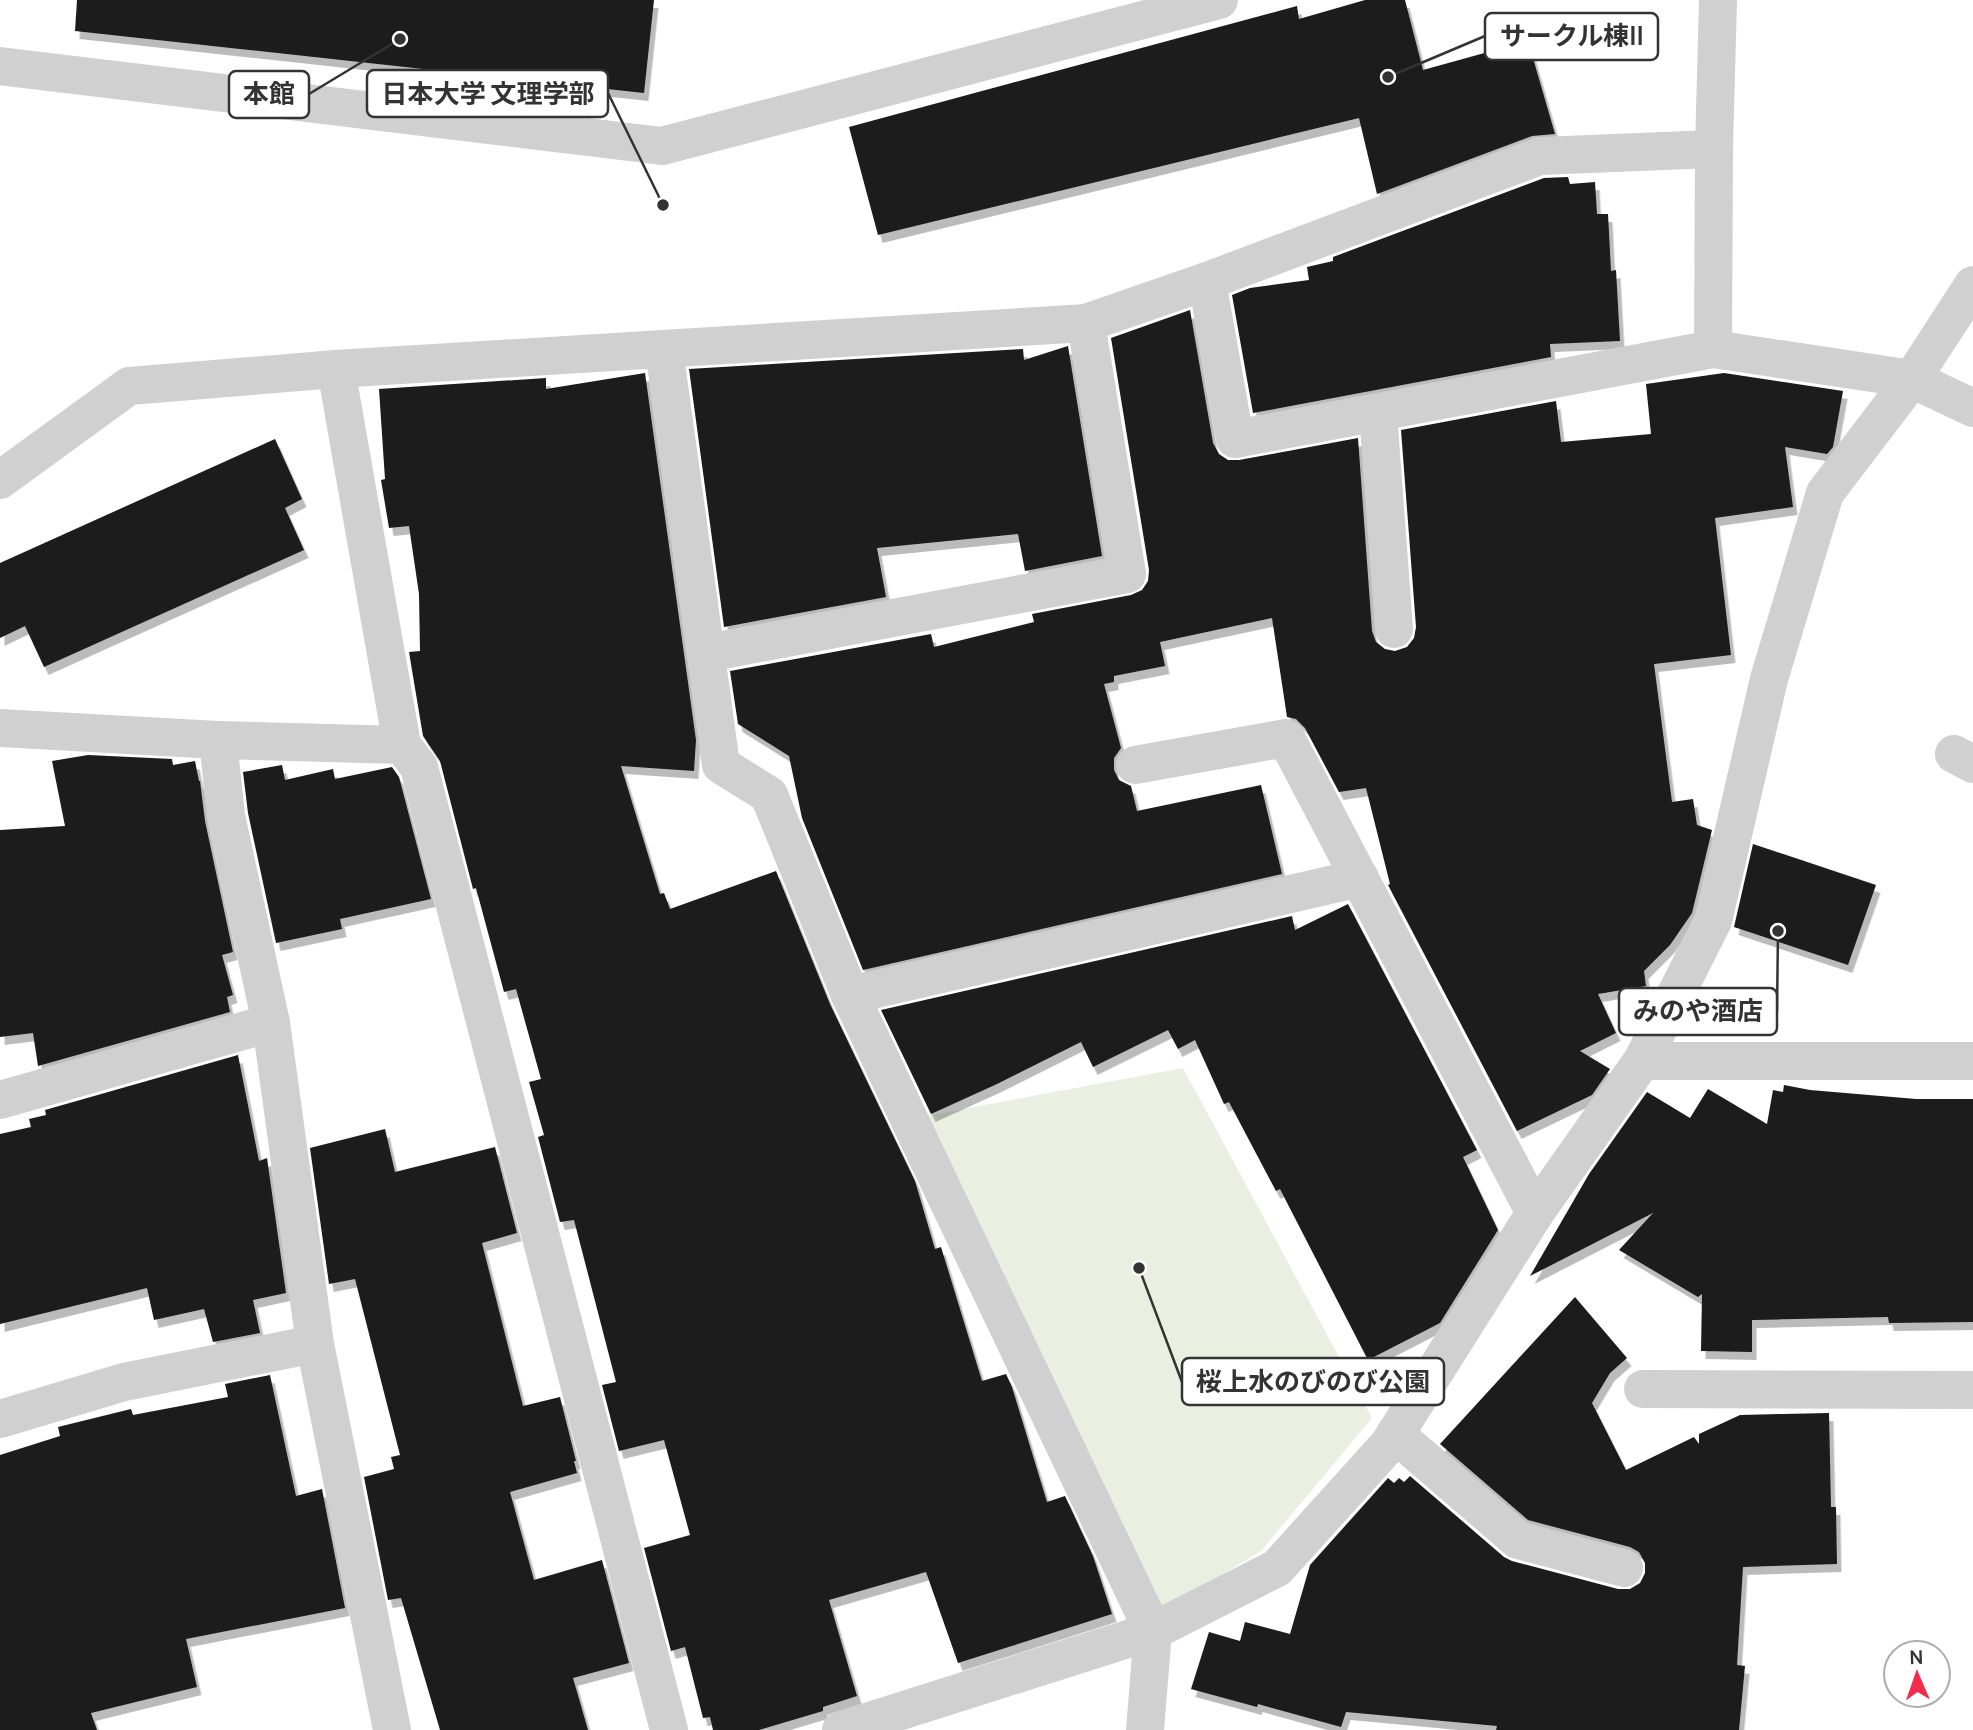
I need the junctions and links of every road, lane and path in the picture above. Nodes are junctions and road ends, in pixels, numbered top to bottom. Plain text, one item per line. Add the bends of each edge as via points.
1 (1219, 0) edge
2 (1718, 0) edge
3 (1162, 7) edge
4 (0, 66) edge
5 (1714, 149) junction
6 (1207, 281) junction
7 (1973, 285) edge
8 (1086, 323) junction
9 (664, 349) junction
10 (1713, 349) junction
11 (336, 369) junction
12 (1912, 379) junction
13 (1973, 408) edge
14 (1378, 413) junction
15 (0, 480) edge
16 (1394, 629) dead end
17 (707, 653) junction
18 (0, 728) edge
19 (218, 740) junction
20 (402, 745) junction
21 (1135, 765) dead end
22 (1360, 878) junction
23 (850, 995) junction
24 (271, 1023) junction
25 (1642, 1061) junction
26 (1973, 1061) edge
27 (0, 1100) edge
28 (1535, 1213) junction
29 (315, 1343) junction
30 (1643, 1389) dead end
31 (1973, 1390) edge
32 (0, 1419) edge
33 (1395, 1434) junction
34 (1624, 1568) dead end
35 (1153, 1631) junction
36 (392, 1730) edge
37 (669, 1730) edge
38 (841, 1730) edge
39 (1145, 1730) edge

1 - 3 street
2 - 5 street
3 - 4 street via 662,146
5 - 6 street via 1540,156
5 - 10 street
6 - 8 street
6 - 14 street via 1235,439
7 - 12 street
8 - 9 street
8 - 17 street via 1127,573
9 - 11 street
9 - 17 street
10 - 12 street
10 - 14 street
11 - 15 street via 129,386
11 - 20 street
12 - 13 street
12 - 25 street via 1825,494 1769,679 1713,920
14 - 16 street
17 - 23 street via 721,765 769,795
18 - 19 street
19 - 20 street
19 - 24 street via 226,816
20 - 37 street via 419,767
21 - 22 street via 1286,738
22 - 23 street
22 - 28 street
23 - 35 street
24 - 27 street
24 - 29 street
25 - 26 street
25 - 28 street
28 - 33 street
29 - 32 street via 124,1382
29 - 36 street
30 - 31 street
33 - 34 street via 1518,1540
33 - 35 street via 1277,1568
35 - 38 street
35 - 39 street

